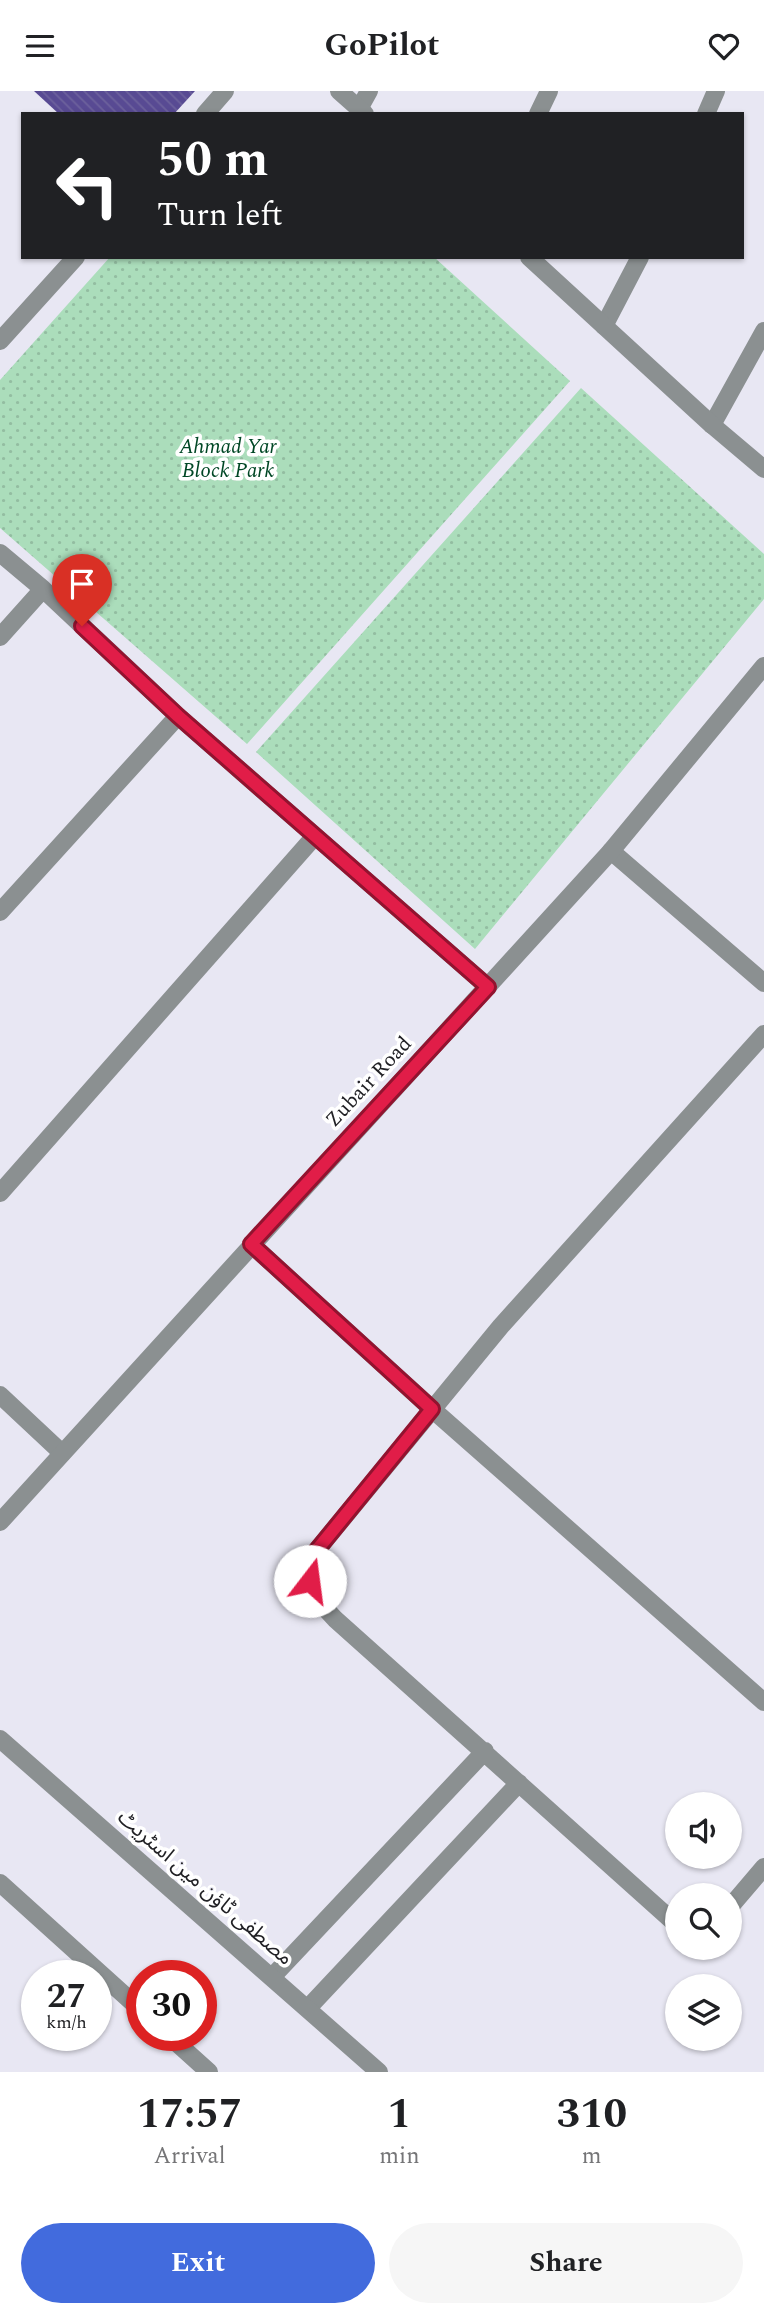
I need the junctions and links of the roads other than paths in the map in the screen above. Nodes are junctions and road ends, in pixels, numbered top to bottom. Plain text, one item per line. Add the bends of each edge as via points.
1 (225, 91) edge
2 (339, 91) edge
3 (369, 91) edge
4 (549, 91) edge
5 (716, 91) edge
6 (362, 111) edge
7 (207, 112) edge
8 (539, 112) edge
9 (707, 112) edge
10 (74, 259) edge
11 (531, 259) edge
12 (639, 259) edge
13 (604, 326) junction
14 (764, 331) edge
15 (0, 341) edge
16 (712, 425) junction
17 (764, 469) edge
18 (0, 553) edge
19 (43, 589) junction
20 (0, 637) edge
21 (764, 666) edge
22 (178, 716) junction
23 (315, 836) junction
24 (611, 851) junction
25 (0, 912) edge
26 (764, 983) edge
27 (488, 987) junction
28 (764, 1034) edge
29 (0, 1193) edge
30 (251, 1244) junction
31 (0, 1395) edge
32 (432, 1409) junction
33 (62, 1453) junction
34 (0, 1522) edge
35 (764, 1702) edge
36 (0, 1739) edge
37 (485, 1751) junction
38 (519, 1783) junction
39 (764, 1867) edge
40 (0, 1883) edge
41 (742, 1893) edge
42 (665, 1914) edge
43 (272, 1976) junction
44 (126, 1997) edge
45 (308, 2008) junction
46 (186, 2051) edge
47 (209, 2072) edge
48 (379, 2072) edge

1 - 7 street
2 - 6 street
3 - 6 street
4 - 8 street
5 - 9 street
10 - 15 street
11 - 13 street
12 - 13 street
13 - 16 street
14 - 16 street
16 - 17 street
18 - 19 street
19 - 20 street
19 - 22 street
21 - 24 street, Zubair Road
22 - 23 street
22 - 25 street
23 - 27 street
23 - 29 street
24 - 26 street
24 - 27 street, Zubair Road
27 - 30 street, Zubair Road
28 - 32 street
30 - 32 street
30 - 33 street, Zubair Road
31 - 33 street
32 - 35 street
32 - 37 street via 312,1556 310,1581 335,1619
33 - 34 street, Zubair Road
36 - 43 street, مصطفی ٹاؤن مین اسٹریٹ
37 - 38 street
37 - 43 street
38 - 42 street
38 - 45 street
39 - 41 street
40 - 44 street
43 - 45 street, مصطفی ٹاؤن مین اسٹریٹ
45 - 48 street, مصطفی ٹاؤن مین اسٹریٹ
46 - 47 street

